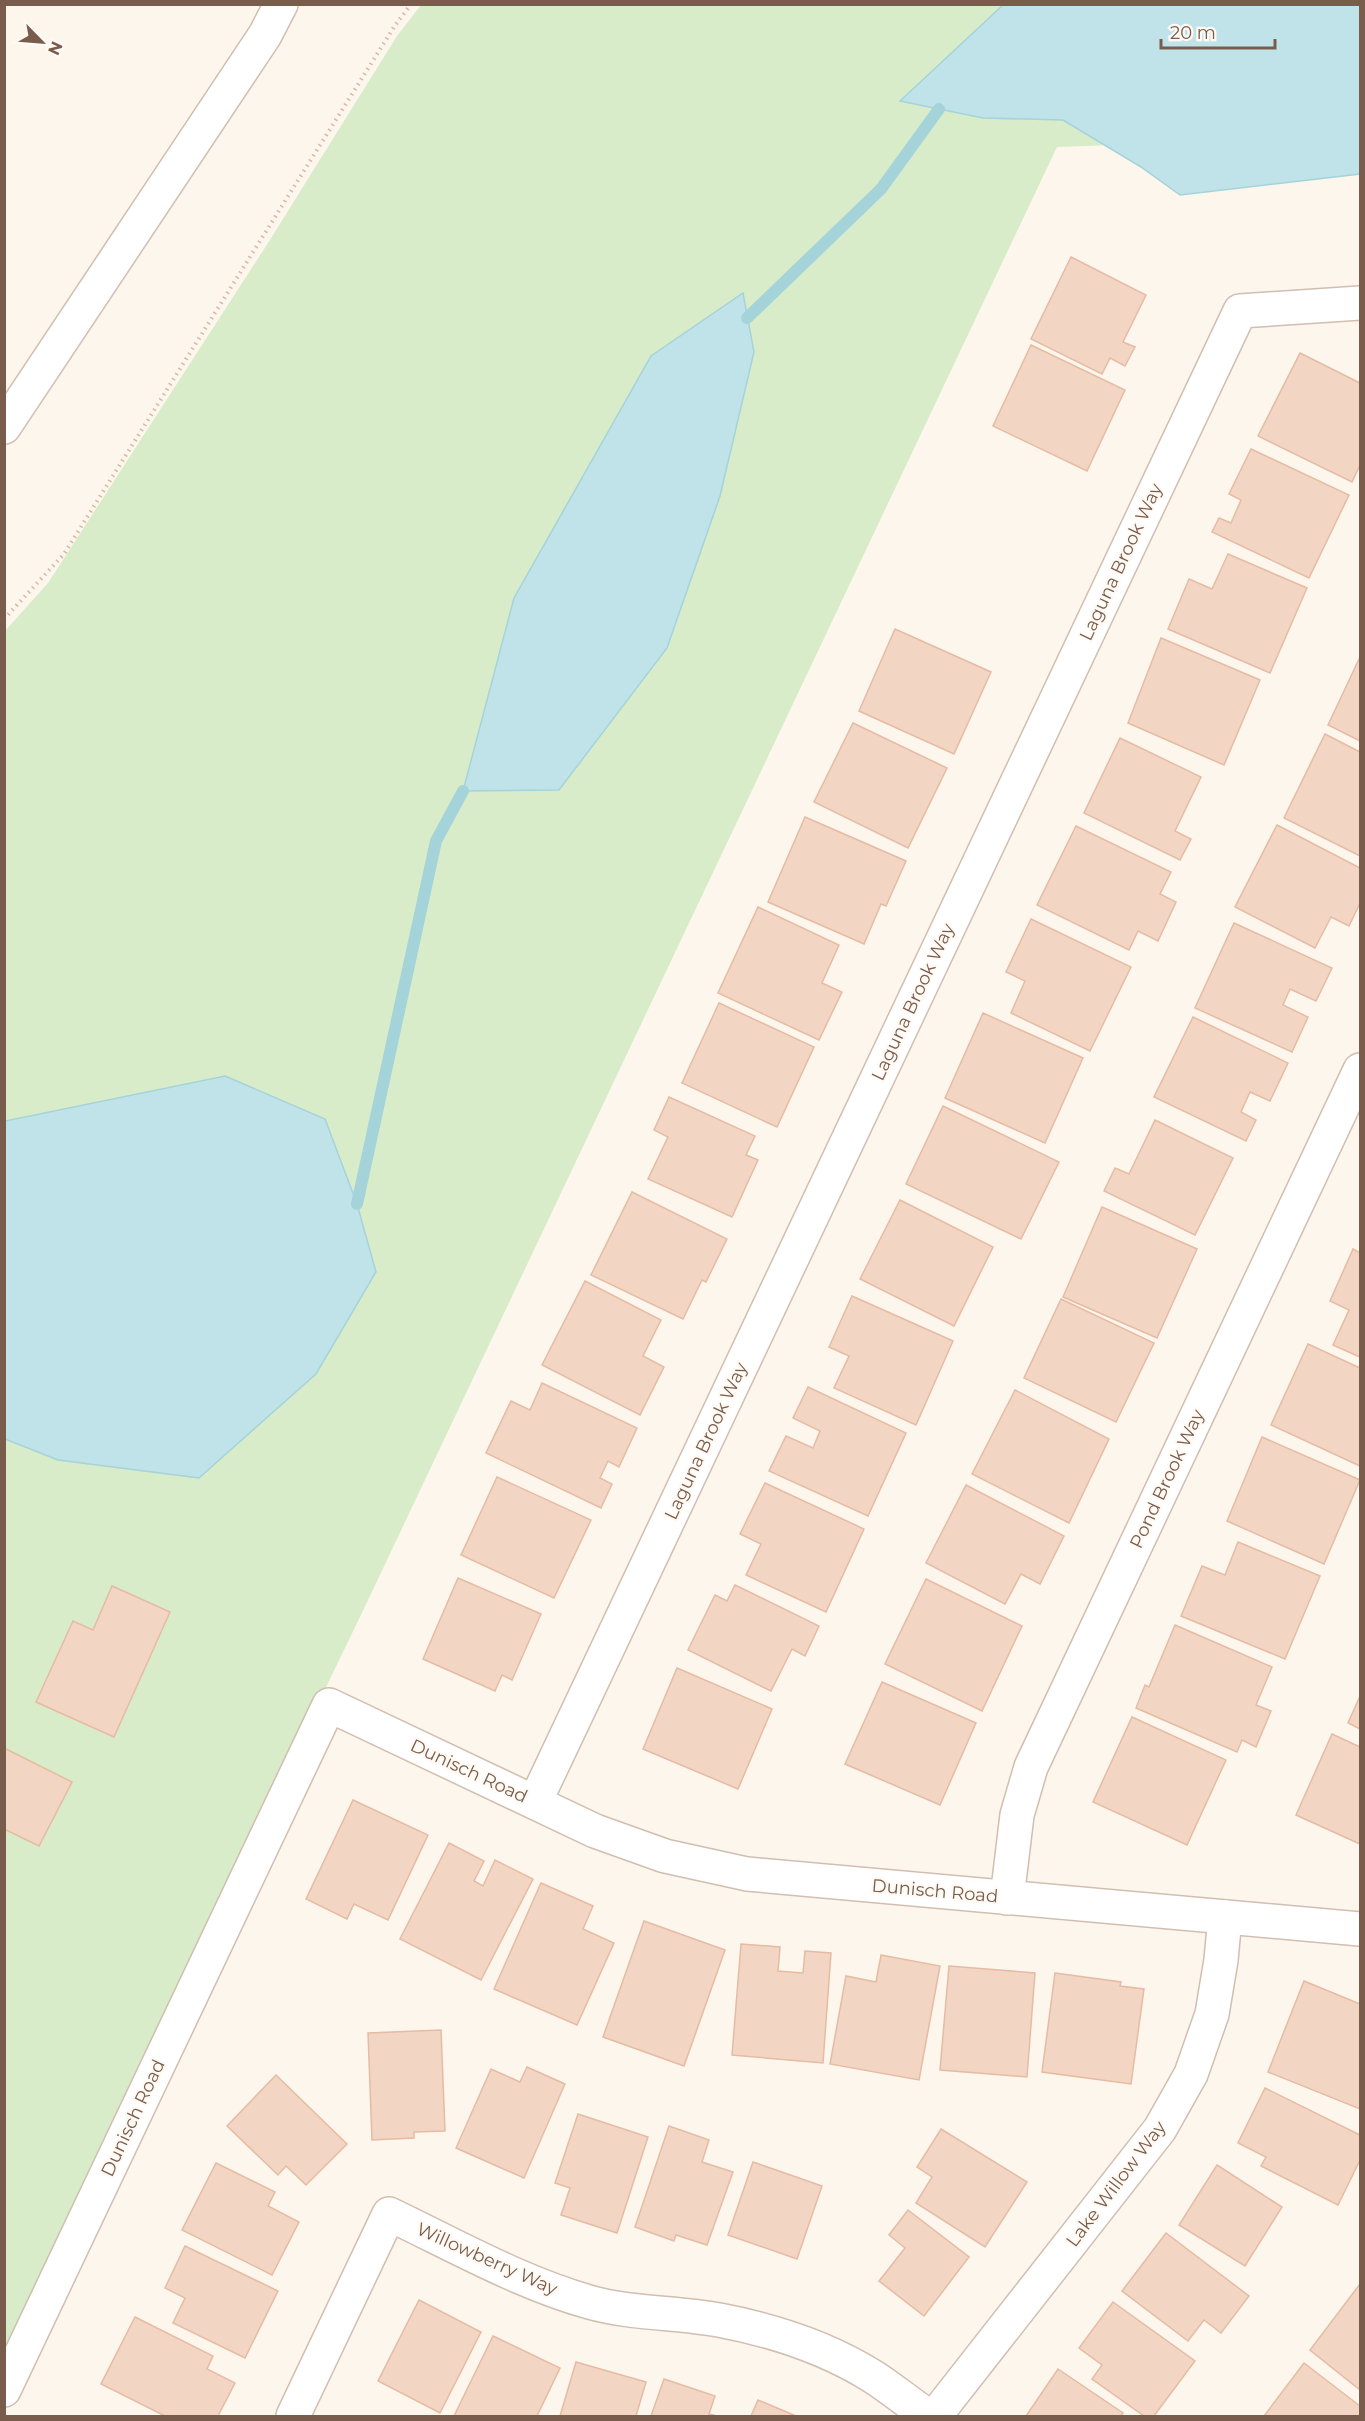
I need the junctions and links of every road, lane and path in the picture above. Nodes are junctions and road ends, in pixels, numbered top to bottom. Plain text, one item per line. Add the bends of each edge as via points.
1 (281, 4) edge
2 (411, 4) edge
3 (1360, 303) edge
4 (4, 427) edge
5 (4, 619) edge
6 (1360, 1070) edge
7 (535, 1802) junction
8 (1007, 1898) junction
9 (1225, 1917) junction
10 (1360, 1929) edge
11 (4, 2390) edge
12 (293, 2416) edge
13 (928, 2416) edge
14 (935, 2416) edge

1 - 4 street via 265,35
2 - 5 path via 64,554
3 - 7 street, Laguna Brook Way via 1240,311
6 - 8 street, Pond Brook Way via 1032,1767 1017,1815
7 - 8 street, Dunisch Road via 595,1831 665,1856 747,1874
7 - 11 street, Dunisch Road via 329,1705
8 - 9 street, Dunisch Road
9 - 10 street, Dunisch Road
9 - 14 street, Lake Willow Way via 1212,2014 1191,2074 1160,2129
12 - 13 street, Willowberry Way via 388,2214 541,2286 591,2302 718,2320 775,2333 818,2349 872,2376

